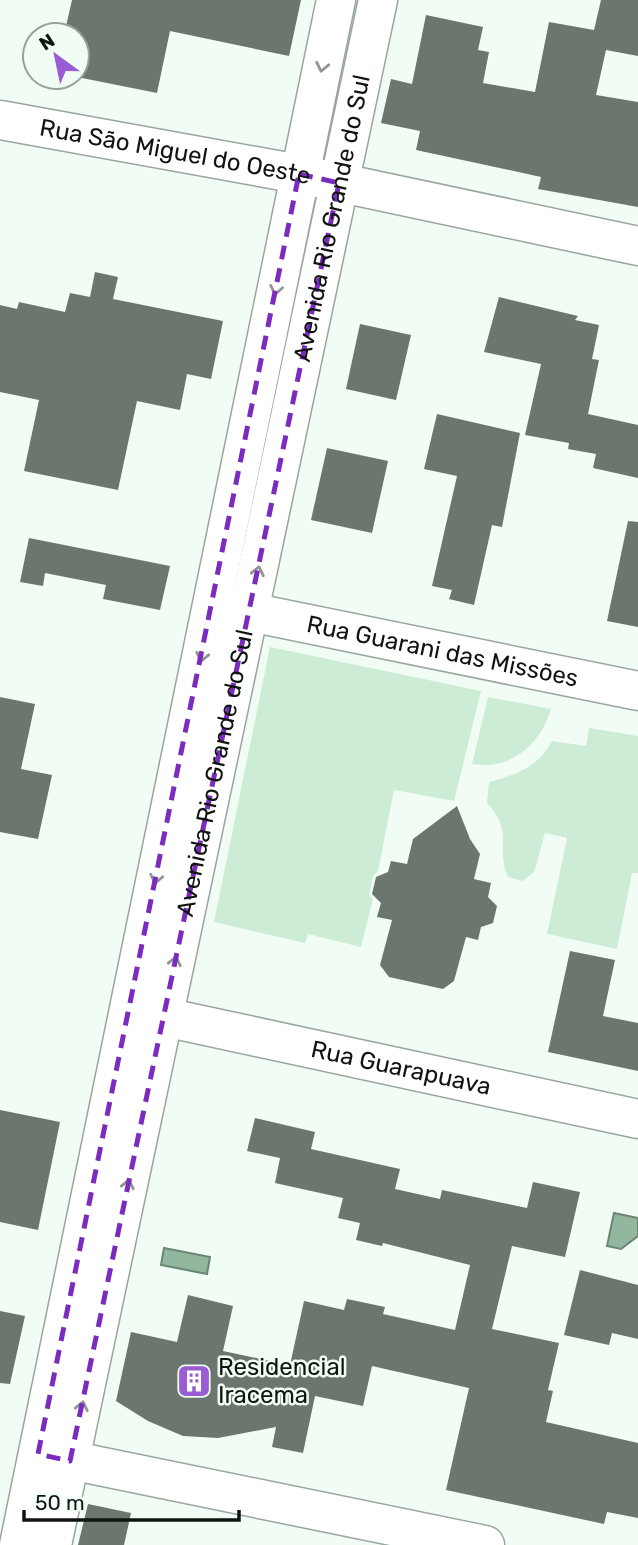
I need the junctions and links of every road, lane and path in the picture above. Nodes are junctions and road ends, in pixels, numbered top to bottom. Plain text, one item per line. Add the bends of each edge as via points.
1 (336, 0) edge
2 (378, 0) edge
3 (0, 120) edge
4 (299, 174) junction
5 (339, 183) junction
6 (638, 246) edge
7 (212, 605) junction
8 (249, 612) junction
9 (638, 691) edge
10 (146, 1013) junction
11 (638, 1119) edge
12 (54, 1457) junction
13 (19, 1545) edge
14 (52, 1545) edge
15 (485, 1545) edge

1 -> 4 street, Avenida Rio Grande do Sul
2 - 5 street, Avenida Rio Grande do Sul
3 - 4 street, Rua São Miguel do Oeste
4 - 5 street, Rua São Miguel do Oeste
4 -> 7 street, Avenida Rio Grande do Sul
5 - 6 street, Rua São Miguel do Oeste
8 -> 5 street, Avenida Rio Grande do Sul
7 - 8 street, Rua Guarani das Missões
7 -> 10 street, Avenida Rio Grande do Sul
8 - 9 street, Rua Guarani das Missões
10 -> 8 street, Avenida Rio Grande do Sul
10 - 11 street, Rua Guarapuava
10 - 12 street, Avenida Rio Grande do Sul
12 - 13 street, Avenida Rio Grande do Sul
12 - 14 street, Avenida Rio Grande do Sul
12 - 15 street

